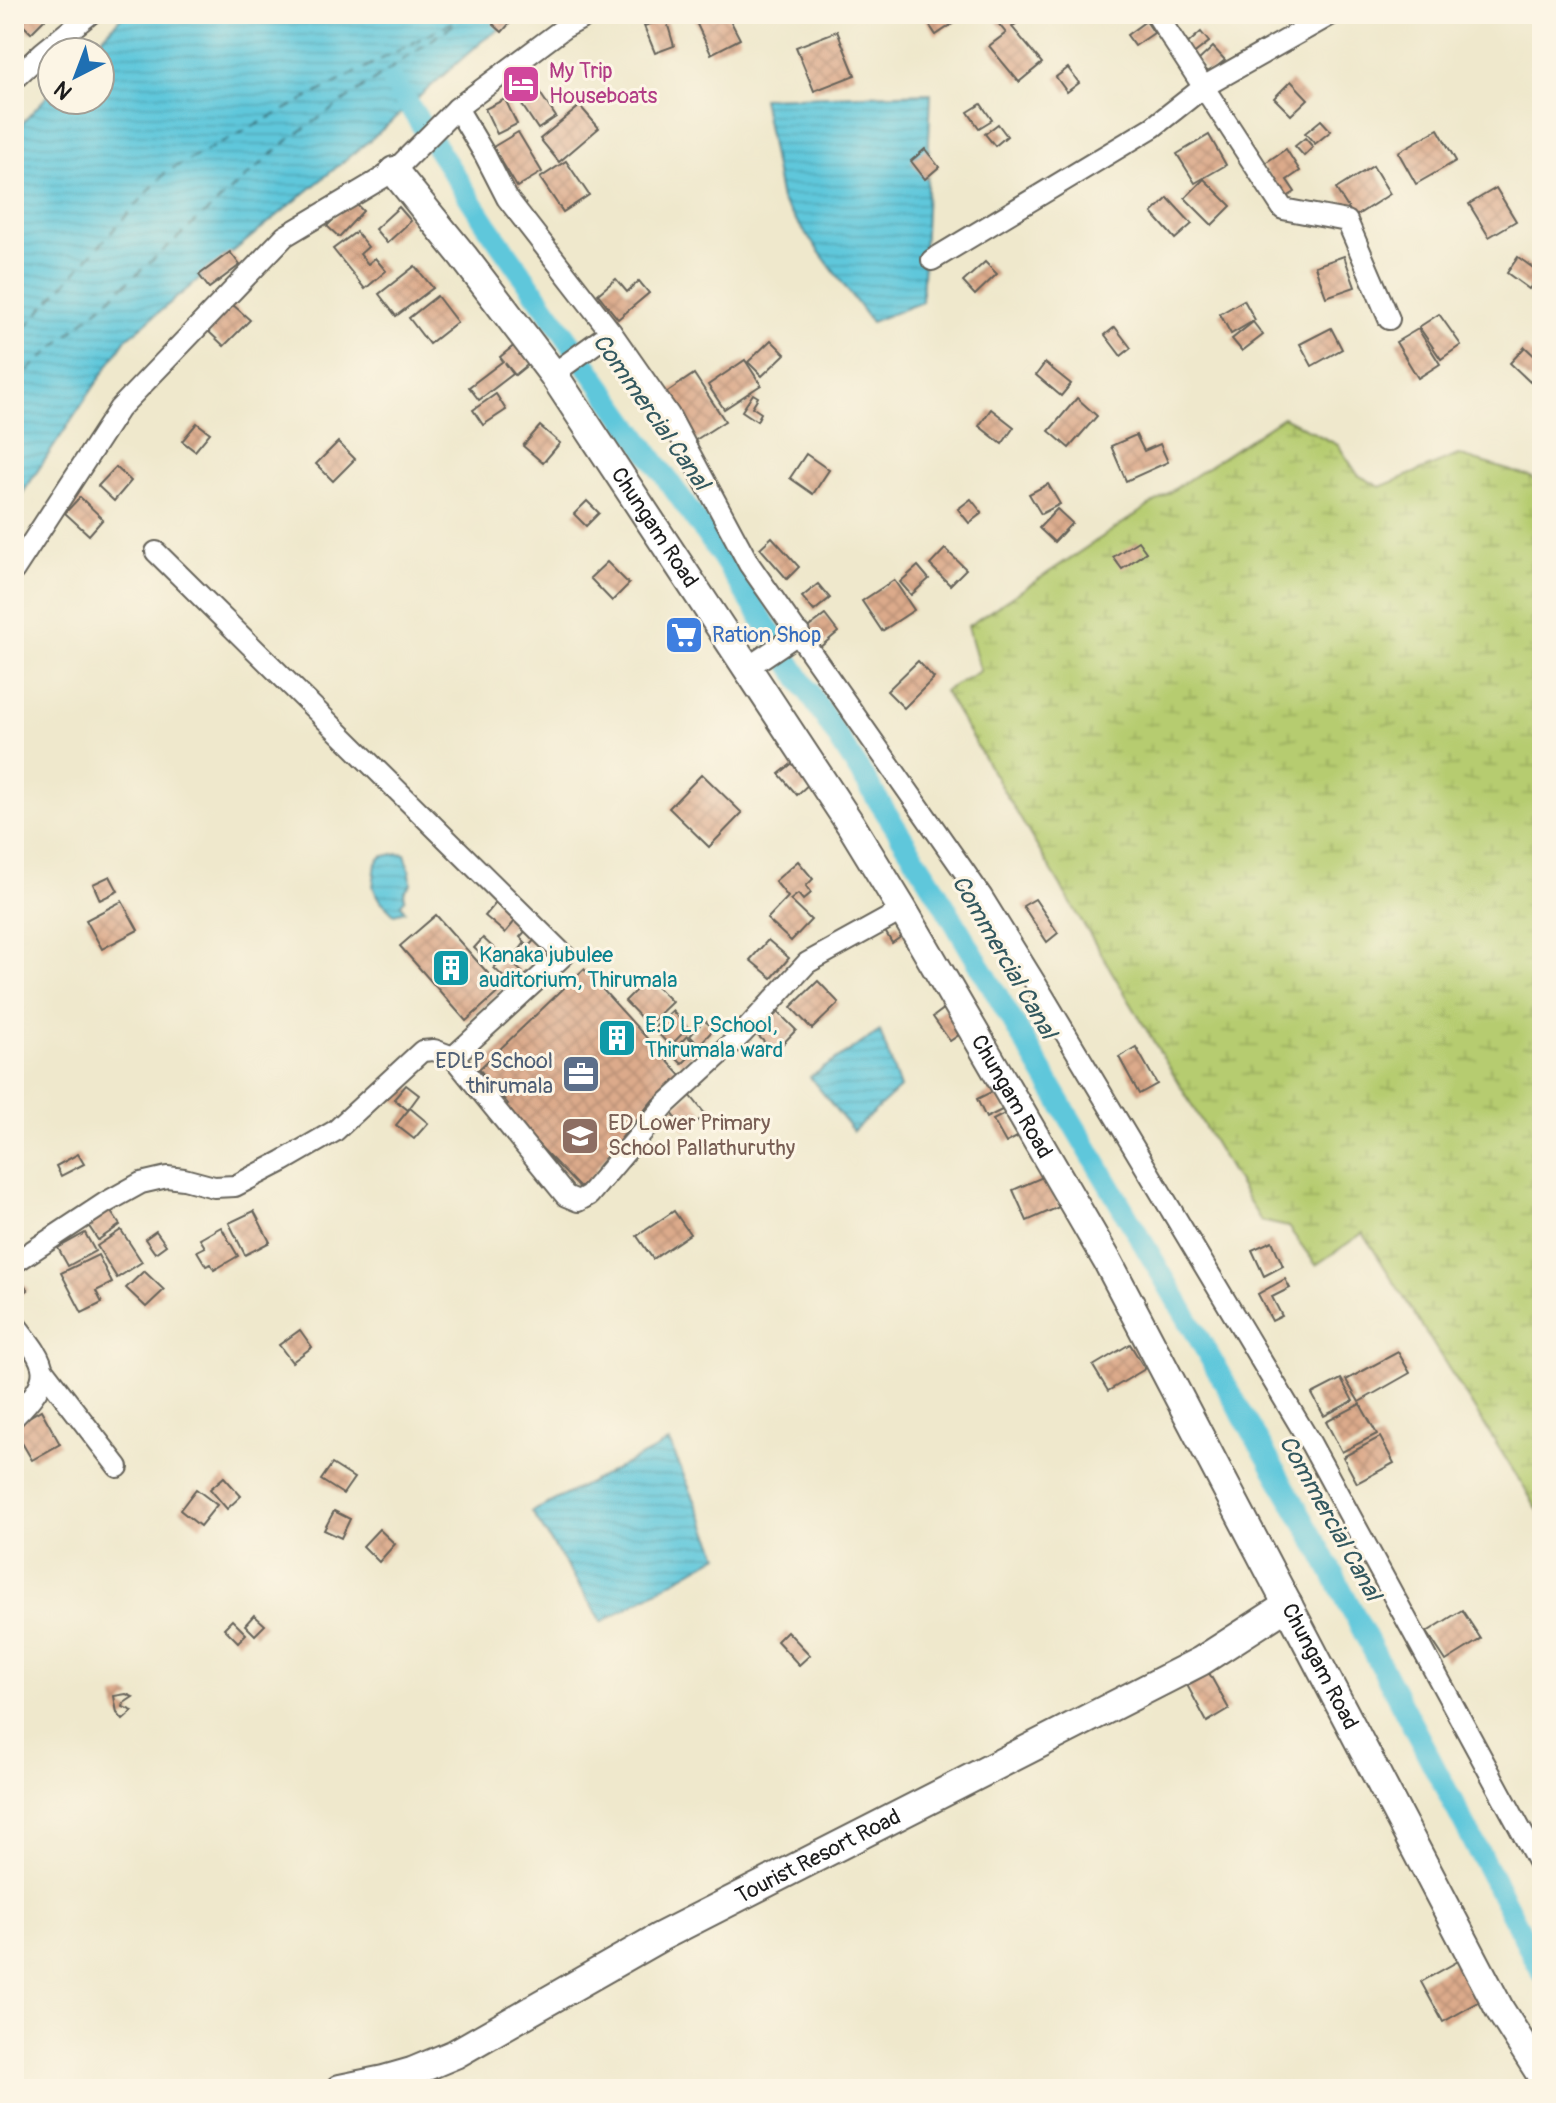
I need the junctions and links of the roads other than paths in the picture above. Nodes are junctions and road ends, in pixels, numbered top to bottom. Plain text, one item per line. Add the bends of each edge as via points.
1 (90, 14) edge
2 (590, 14) edge
3 (1156, 14) edge
4 (1332, 14) edge
5 (14, 79) edge
6 (1205, 86) junction
7 (454, 110) junction
8 (400, 165) junction
9 (932, 260) dead end
10 (1389, 319) dead end
11 (611, 332) junction
12 (553, 374) junction
13 (156, 552) dead end
14 (14, 570) edge
15 (799, 633) junction
16 (747, 668) junction
17 (903, 910) junction
18 (453, 1057) junction
19 (14, 1263) edge
20 (14, 1323) edge
21 (44, 1371) junction
22 (14, 1417) edge
23 (118, 1467) dead end
24 (1288, 1605) junction
25 (1542, 1869) edge
26 (1542, 2076) edge
27 (340, 2089) edge

1 - 5 street
2 - 7 street
3 - 6 street
4 - 6 street
6 - 9 street via 1153,127
6 - 10 street via 1283,209 1347,221
7 - 8 street
7 - 11 street via 507,198
8 - 12 main road, Chungam Road
8 - 14 street via 285,236 119,409
11 - 12 street
11 - 15 street via 669,415 749,564
12 - 16 main road, Chungam Road
13 - 18 street via 564,955
15 - 16 street
15 - 25 street via 1036,984 1311,1444
16 - 17 main road, Chungam Road
17 - 18 street via 807,963 742,1034 666,1104 599,1186 578,1201 566,1196
17 - 24 main road, Chungam Road via 1108,1262
18 - 19 street via 422,1051 335,1131 235,1186 167,1177 141,1183
20 - 21 street
21 - 22 street via 32,1399
21 - 23 street
24 - 26 main road, Chungam Road via 1500,2010
24 - 27 main road, Tourist Resort Road via 1201,1661 660,1937 455,2054 412,2072

